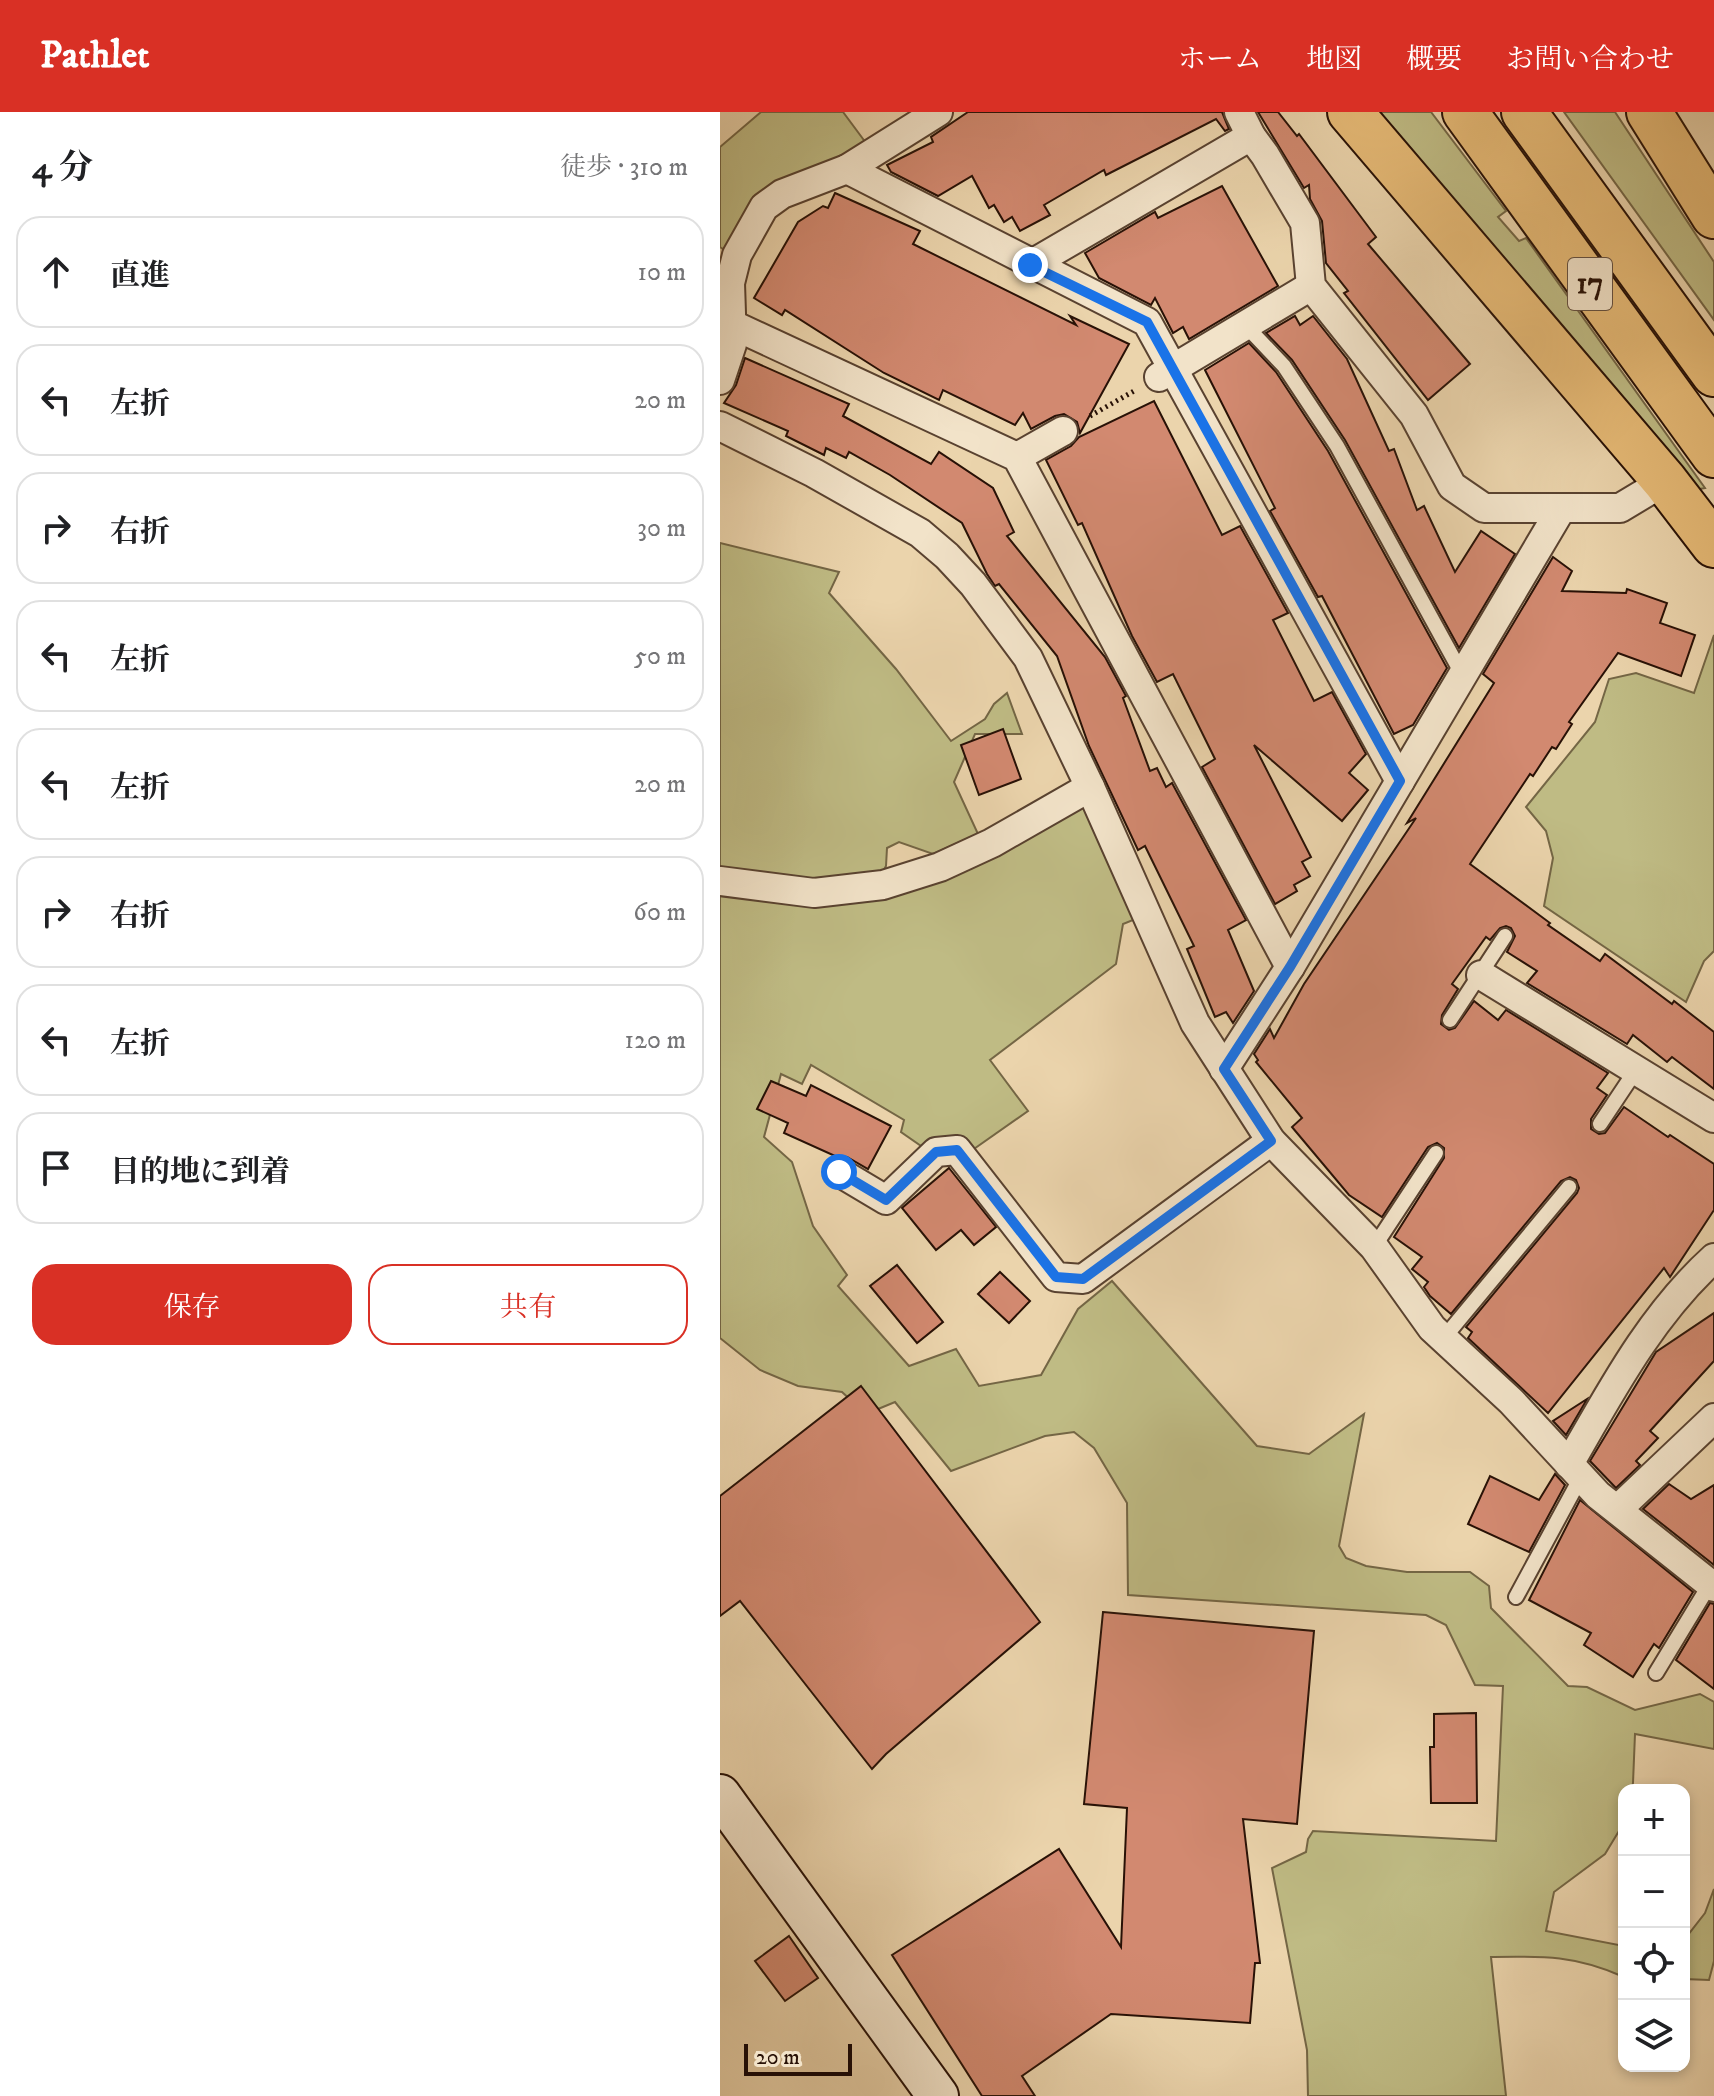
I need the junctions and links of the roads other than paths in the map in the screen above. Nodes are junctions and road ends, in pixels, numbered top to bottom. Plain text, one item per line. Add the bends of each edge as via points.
1 (938, 112) edge
2 (1350, 112) edge
3 (1465, 112) edge
4 (1524, 112) edge
5 (1649, 112) edge
6 (1245, 124) edge
7 (847, 169) junction
8 (1714, 216) edge
9 (1030, 265) junction
10 (1311, 286) junction
11 (733, 325) junction
12 (1246, 326) junction
13 (1166, 372) junction
14 (1714, 374) edge
15 (720, 380) edge
16 (720, 426) edge
17 (1063, 431) road end
18 (1714, 455) edge
19 (1017, 457) junction
20 (1665, 481) junction
21 (1561, 509) junction
22 (1714, 545) edge
23 (1462, 674) junction
24 (1400, 781) junction
25 (1090, 787) junction
26 (720, 881) edge
27 (1505, 936) dead end
28 (1290, 967) junction
29 (1481, 975) junction
30 (1450, 1020) dead end
31 (1224, 1069) junction
32 (1636, 1070) junction
33 (1714, 1118) edge
34 (1600, 1124) dead end
35 (1271, 1141) junction
36 (1436, 1153) dead end
37 (839, 1172) dead end
38 (1569, 1187) dead end
39 (1374, 1247) junction
40 (1714, 1258) edge
41 (1443, 1339) junction
42 (1714, 1418) edge
43 (1575, 1470) junction
44 (1618, 1509) junction
45 (1712, 1585) edge
46 (1516, 1597) dead end
47 (1656, 1673) dead end
48 (720, 1795) edge
49 (938, 2096) edge

1 - 7 street
2 - 20 main road
3 - 18 main road, 17
4 - 14 main road, 17
5 - 8 main road
6 - 9 street
6 - 10 street via 1305,223
7 - 9 street
7 - 11 street via 782,194 764,207 737,255 730,283
9 - 13 street via 1147,322
10 - 12 street
10 - 21 street via 1414,415 1452,486 1484,508
11 - 15 street
11 - 19 street
12 - 13 street
12 - 23 lane via 1284,366 1337,446
13 - 24 street
16 - 25 street via 887,513 947,556 1028,658
17 - 19 street
19 - 28 street
20 - 21 street via 1620,508
20 - 22 main road
21 - 23 street
23 - 24 street
24 - 28 street
25 - 26 street via 992,843 883,885 814,893
25 - 31 street via 1195,1023
27 - 29 lane
28 - 31 street
29 - 30 lane
29 - 32 street
31 - 35 street
32 - 33 street
32 - 34 lane
35 - 37 street via 1083,1279 1056,1277 957,1150 936,1152 886,1200
35 - 39 street
36 - 39 lane
38 - 41 lane
39 - 41 street
40 - 43 street via 1631,1355
41 - 43 street
42 - 44 street
43 - 44 street
43 - 46 lane
44 - 45 street
45 - 47 lane
48 - 49 street

